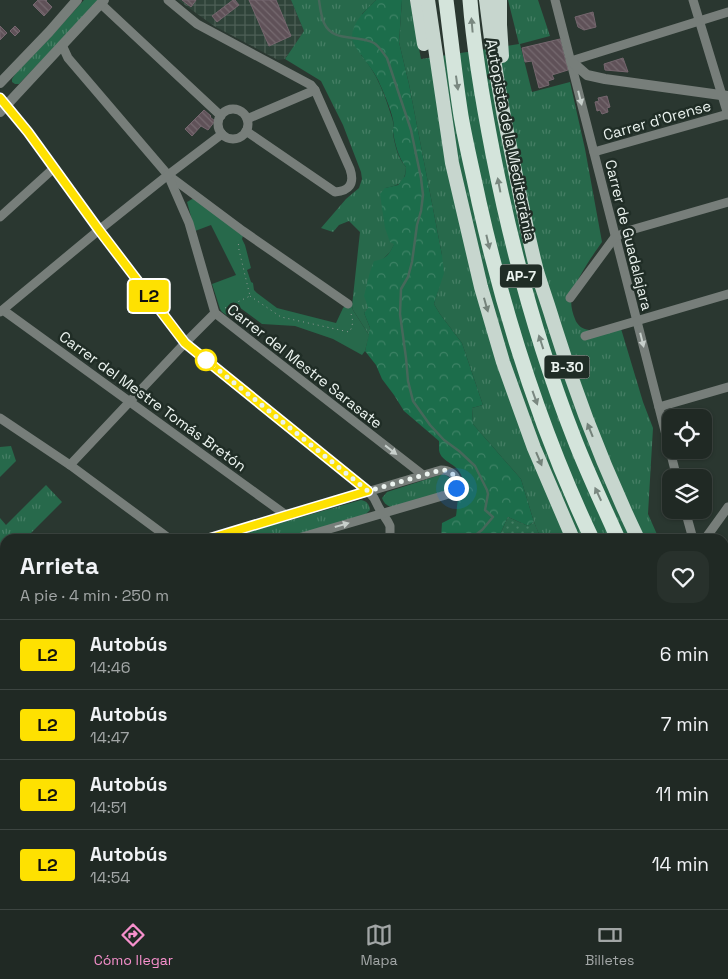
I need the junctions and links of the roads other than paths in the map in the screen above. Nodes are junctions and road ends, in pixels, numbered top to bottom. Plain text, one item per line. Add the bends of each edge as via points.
1 (76, 0) edge
2 (168, 0) edge
3 (417, 0) edge
4 (428, 0) edge
5 (446, 0) edge
6 (470, 0) edge
7 (486, 0) edge
8 (500, 0) edge
9 (555, 0) edge
10 (693, 0) edge
11 (103, 2) edge
12 (728, 12) edge
13 (699, 20) junction
14 (62, 45) junction
15 (571, 61) junction
16 (0, 83) edge
17 (315, 90) junction
18 (725, 96) edge
19 (2, 105) edge
20 (728, 114) edge
21 (221, 116) junction
22 (247, 119) junction
23 (246, 131) junction
24 (222, 134) junction
25 (594, 152) junction
26 (452, 164) junction
27 (54, 168) junction
28 (515, 171) junction
29 (168, 175) junction
30 (728, 202) edge
31 (0, 218) edge
32 (99, 230) junction
33 (615, 237) junction
34 (728, 294) edge
35 (570, 298) dead end
36 (348, 304) road end
37 (2, 311) edge
38 (215, 313) junction
39 (637, 321) junction
40 (585, 336) dead end
41 (185, 343) junction
42 (728, 387) edge
43 (129, 401) junction
44 (659, 407) junction
45 (0, 418) edge
46 (70, 465) junction
47 (675, 469) edge
48 (423, 475) junction
49 (368, 491) junction
50 (728, 507) edge
51 (382, 513) junction
52 (286, 515) junction
53 (687, 519) edge
54 (163, 534) edge
55 (225, 534) edge
56 (312, 534) edge
57 (390, 534) edge
58 (571, 534) edge
59 (590, 534) edge
60 (616, 534) edge
61 (636, 534) edge
62 (692, 534) edge
63 (709, 534) edge

1 - 16 street
2 - 17 street via 197,24
3 - 26 highway via 430,78
4 - 26 highway
5 -> 59 highway, AP-7 via 462,118 491,254 528,378
60 -> 6 highway, Autopista de la Mediterrània / AP-7 via 574,437 536,328 520,270 481,96
7 - 28 highway, B-30
8 - 28 highway via 503,66
9 - 15 street, Carrer de Guadalajara
10 - 13 street
11 - 14 street
11 - 21 street
12 - 13 street
13 - 15 street
13 - 18 street
14 - 19 street
14 - 29 street via 68,58
15 - 18 street via 587,75
15 -> 25 street, Carrer de Guadalajara
17 - 22 street
17 - 23 street via 352,176 347,189 334,192
18 - 20 street
19 - 27 street
20 - 25 street, Carrer d'Orense
21 - 22 street via 236,109
21 - 24 street via 218,125
22 - 23 street
23 - 24 street via 243,136 233,139
24 - 29 street
25 - 33 street, Carrer de Guadalajara
26 -> 58 highway via 481,287 503,362 534,448
27 - 31 street
27 - 32 street
61 -> 28 highway, B-30 via 567,368 537,272
29 - 32 street
29 - 36 street
29 - 38 street, Carrer del Mestre Sarasate via 189,223
30 - 33 street
32 - 37 street
32 - 41 street
33 - 35 street
33 - 39 street, Carrer de Guadalajara
34 - 39 street
37 - 43 street, Carrer del Mestre Tomás Bretón
38 - 41 street
38 -> 48 street, Carrer del Mestre Sarasate
39 - 40 street
39 -> 44 street, Carrer de Guadalajara
41 - 43 street
41 - 49 street
42 - 44 street
43 - 46 street
43 - 52 street, Carrer del Mestre Tomás Bretón
44 - 47 street, Carrer de Guadalajara
45 - 46 street
46 - 54 street
48 - 49 street
48 - 51 street via 447,470 456,478 456,488 449,494
49 - 51 street
49 - 52 street
50 - 63 street
56 -> 51 street
51 - 57 street via 390,526
52 - 55 street
53 - 62 street

